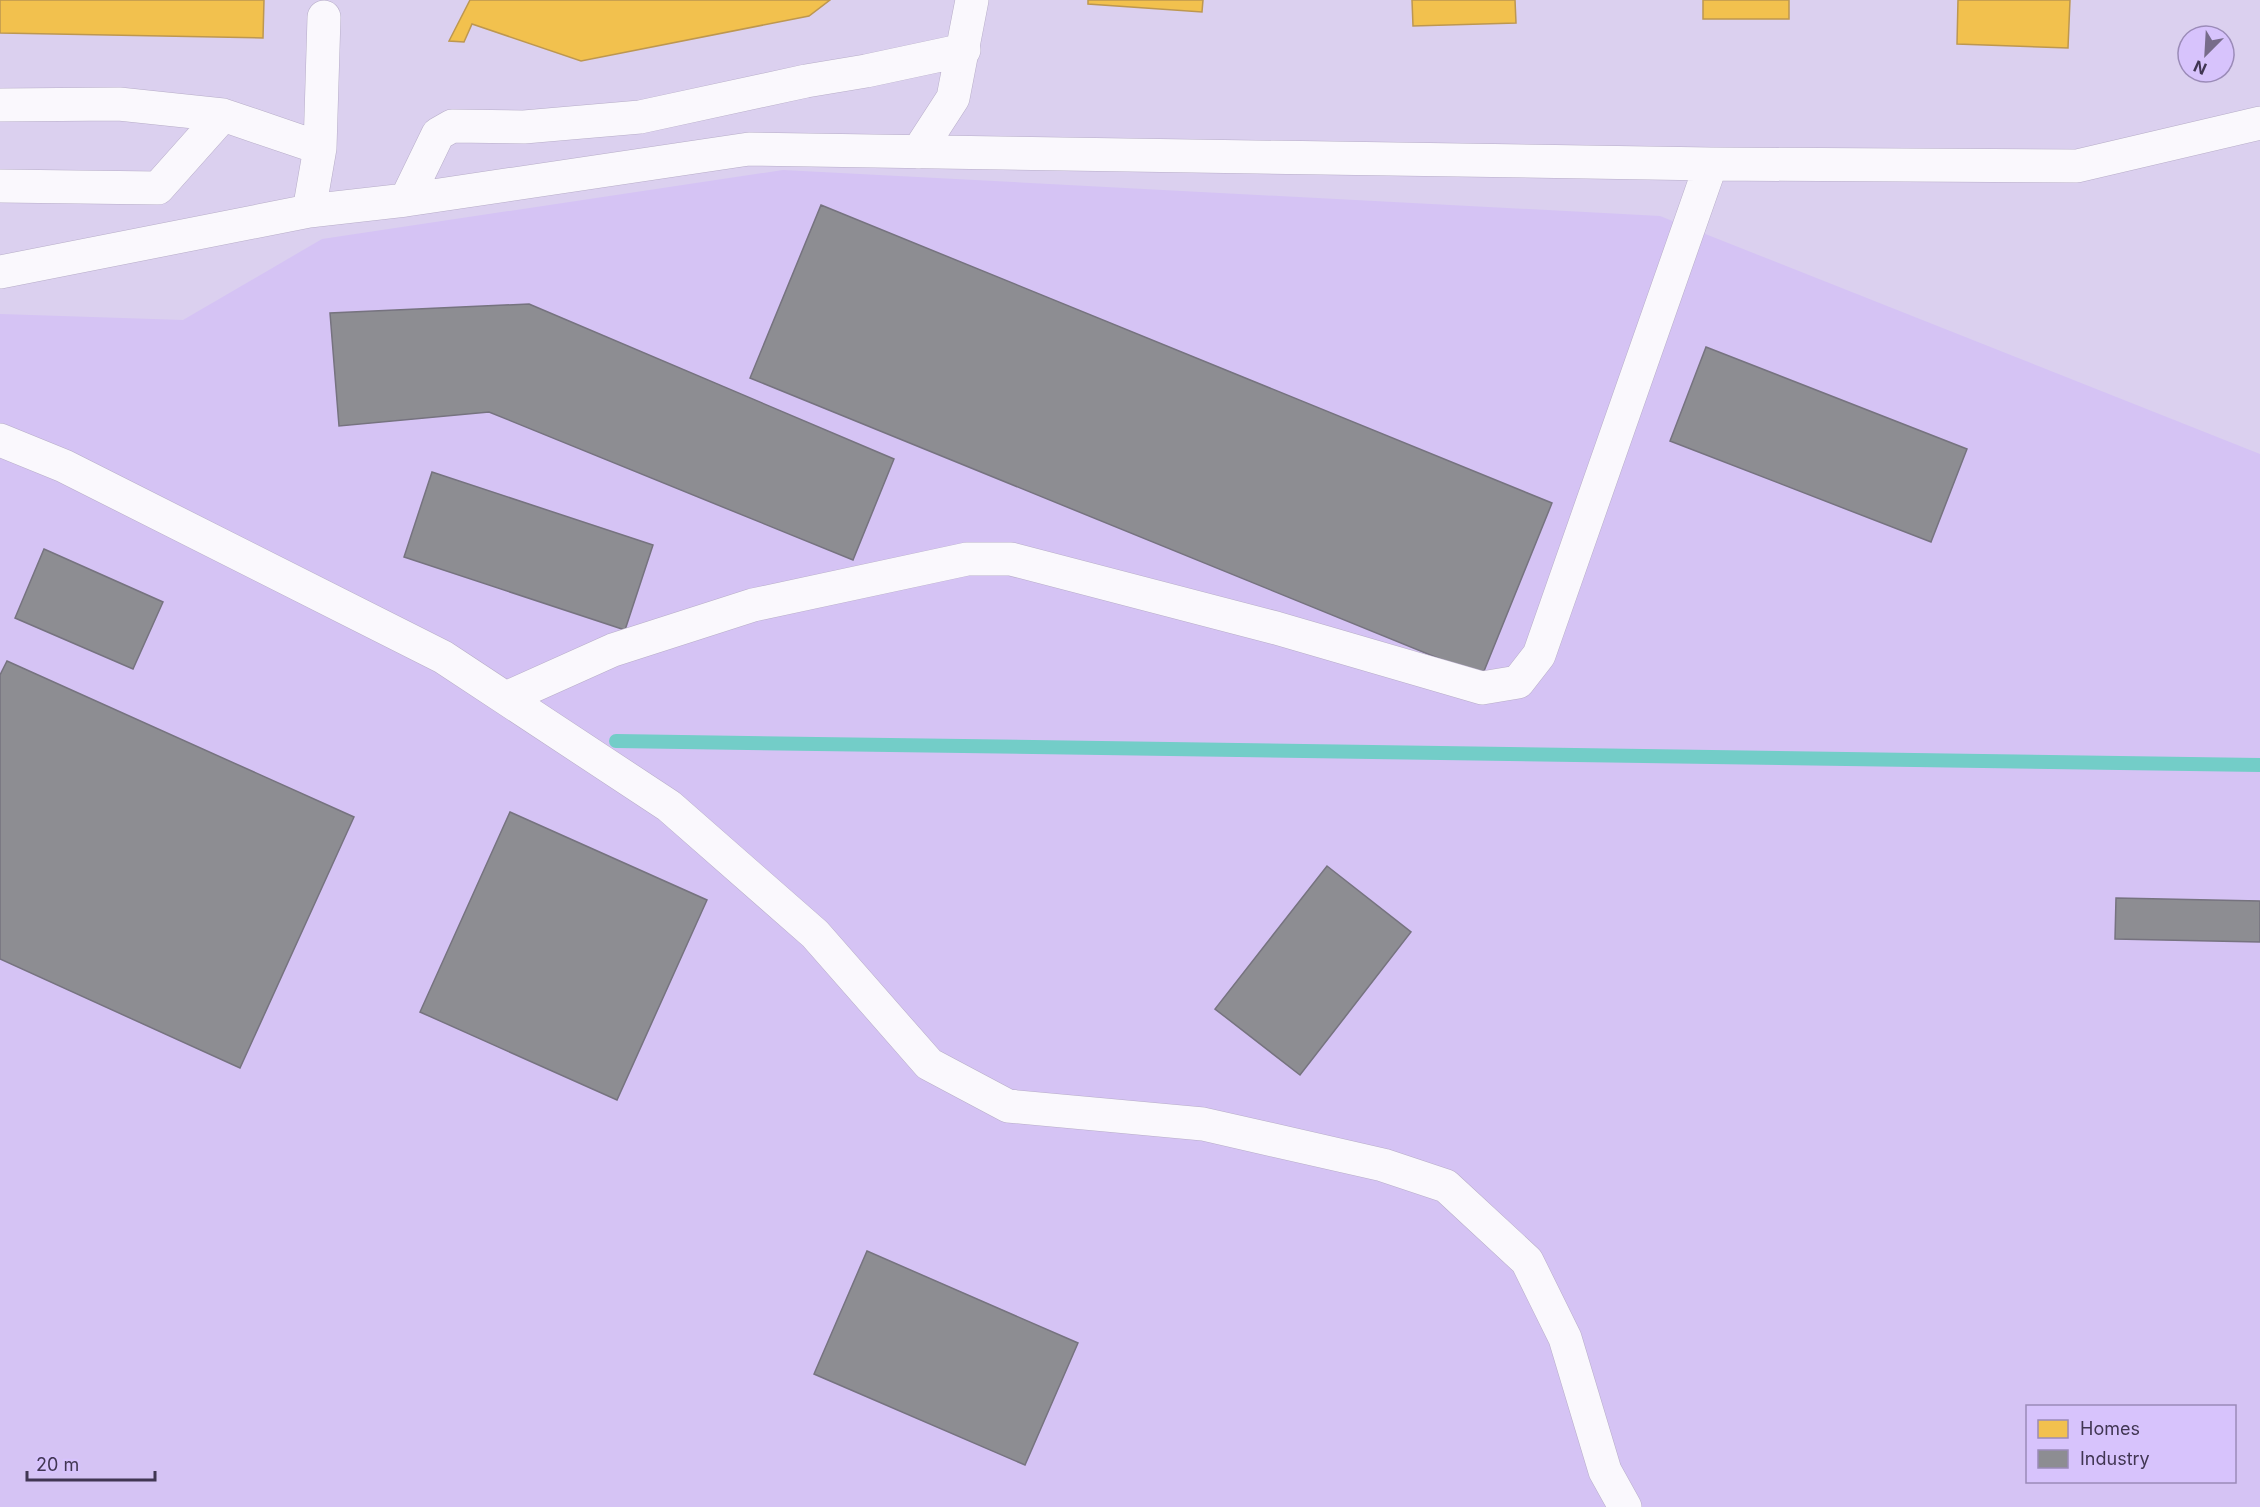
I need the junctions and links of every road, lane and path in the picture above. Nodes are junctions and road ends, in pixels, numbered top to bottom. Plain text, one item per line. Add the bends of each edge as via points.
1 (972, 0) edge
2 (324, 17) dead end
3 (964, 50) junction
4 (0, 105) edge
5 (223, 116) junction
6 (2260, 123) edge
7 (320, 148) junction
8 (918, 152) junction
9 (1711, 164) junction
10 (0, 186) edge
11 (406, 200) junction
12 (309, 211) junction
13 (0, 272) edge
14 (0, 440) edge
15 (506, 698) junction
16 (1625, 1507) edge

1 - 3 street
2 - 7 street
3 - 8 street via 953,98
3 - 11 street via 640,117 524,127 452,126 438,134
4 - 5 street via 119,104
5 - 7 street
5 - 10 street via 158,188
6 - 9 street via 2077,166
7 - 12 street
8 - 9 street
8 - 11 street via 749,149
9 - 15 street via 1539,654 1518,682 1482,688 1275,628 1011,559 967,559 753,605 613,651
11 - 12 street
12 - 13 street
14 - 15 street via 64,466 442,657
15 - 16 street via 669,806 815,934 929,1064 1008,1106 1203,1124 1383,1165 1446,1185 1527,1261 1565,1338 1605,1472

